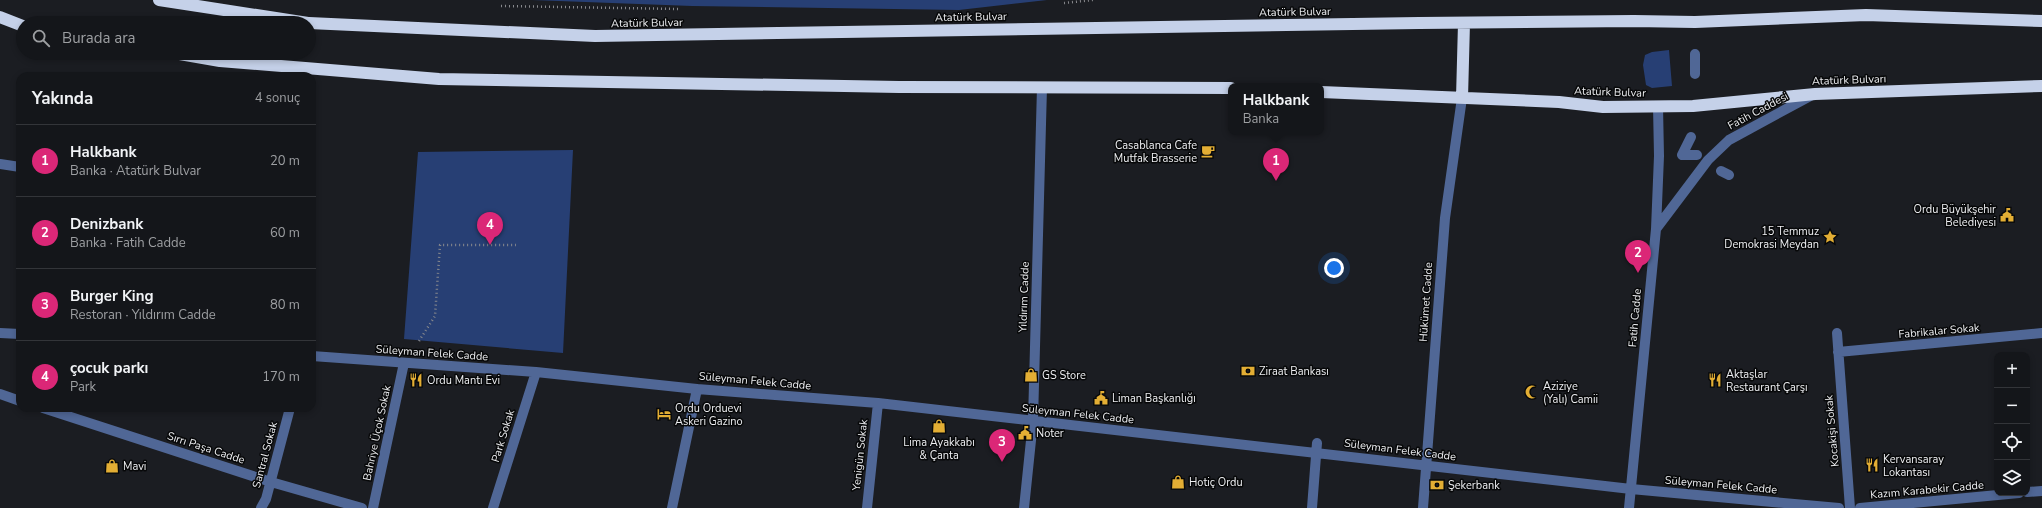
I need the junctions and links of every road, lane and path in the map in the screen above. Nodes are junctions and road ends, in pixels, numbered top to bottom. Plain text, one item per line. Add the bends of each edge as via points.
1 (159, 0) edge
2 (1093, 0) edge
3 (1060, 4) dead end
4 (498, 6) dead end
5 (681, 9) dead end
6 (263, 16) edge
7 (0, 18) edge
8 (2042, 21) edge
9 (316, 23) edge
10 (1464, 23) junction
11 (16, 24) edge
12 (1695, 54) dead end
13 (214, 60) edge
14 (1695, 74) dead end
15 (2042, 86) edge
16 (1042, 87) junction
17 (1228, 88) edge
18 (1324, 92) edge
19 (1815, 94) junction
20 (1462, 98) junction
21 (1658, 106) junction
22 (1691, 137) dead end
23 (1697, 155) dead end
24 (0, 164) edge
25 (16, 166) edge
26 (1656, 228) junction
27 (516, 245) dead end
28 (0, 333) edge
29 (1837, 333) dead end
30 (2042, 333) edge
31 (16, 334) edge
32 (1838, 352) junction
33 (316, 356) edge
34 (404, 363) junction
35 (536, 372) junction
36 (697, 389) junction
37 (0, 394) edge
38 (16, 400) edge
39 (878, 404) junction
40 (54, 412) edge
41 (289, 412) edge
42 (1033, 421) junction
43 (1317, 447) junction
44 (1426, 466) junction
45 (271, 482) junction
46 (1631, 489) junction
47 (2042, 491) edge
48 (2030, 492) edge
49 (1994, 495) edge
50 (1727, 503) edge
51 (261, 508) edge
52 (362, 508) edge
53 (373, 508) edge
54 (494, 508) edge
55 (672, 508) edge
56 (867, 508) edge
57 (1024, 508) edge
58 (1312, 508) edge
59 (1422, 508) edge
60 (1629, 508) edge
61 (1839, 508) edge
62 (1850, 508) edge
63 (1860, 508) edge

1 - 6 highway, Atatürk Bulvar
2 - 3 path
4 - 5 path
7 - 11 highway
8 - 10 highway, Atatürk Bulvar via 1866,15 1695,22
9 - 10 highway, Atatürk Bulvar via 595,36
10 - 20 highway
12 - 14 street
13 - 16 highway via 440,79
15 - 19 highway, Atatürk Bulvarı
16 - 17 highway
16 - 42 street, Yıldırım Cadde
18 - 20 highway, Atatürk Bulvar
19 - 21 highway, Atatürk Bulvarı via 1693,106
19 - 26 street, Fatih Caddesi via 1729,140 1708,160
20 - 21 highway, Atatürk Bulvar via 1603,107
20 - 44 street, Hükümet Cadde via 1445,218
21 - 26 street, Fatih Cadde
22 - 23 street via 1682,155
24 - 25 street
26 - 46 street, Fatih Cadde
27 - 34 path via 440,245 435,316
28 - 31 street
29 - 32 street, Kocakişi Sokak
30 - 32 street, Fabrikalar Sokak
32 - 62 street, Kocakişi Sokak
33 - 34 street, Süleyman Felek Cadde
34 - 35 street, Süleyman Felek Cadde
34 - 53 street, Bahriye Üçok Sokak
35 - 36 street, Süleyman Felek Cadde
35 - 54 street, Park Sokak
36 - 39 street, Süleyman Felek Cadde
36 - 55 street
37 - 38 street
39 - 42 street, Süleyman Felek Cadde
39 - 56 street, Yenigün Sokak
40 - 45 street, Sırrı Paşa Cadde
41 - 45 street, Santral Sokak
42 - 43 street, Süleyman Felek Cadde
42 - 57 street, Yıldırım Cadde
43 - 44 street, Süleyman Felek Cadde
43 - 58 street
44 - 46 street, Süleyman Felek Cadde
44 - 59 street, Hükümet Cadde
45 - 51 street, Santral Sokak
45 - 52 street, Sırrı Paşa Cadde
46 - 50 street, Süleyman Felek Cadde
46 - 60 street, Fatih Cadde
47 - 48 street
49 - 63 street, Kazım Karabekir Cadde
50 - 61 street, Süleyman Felek Cadde

